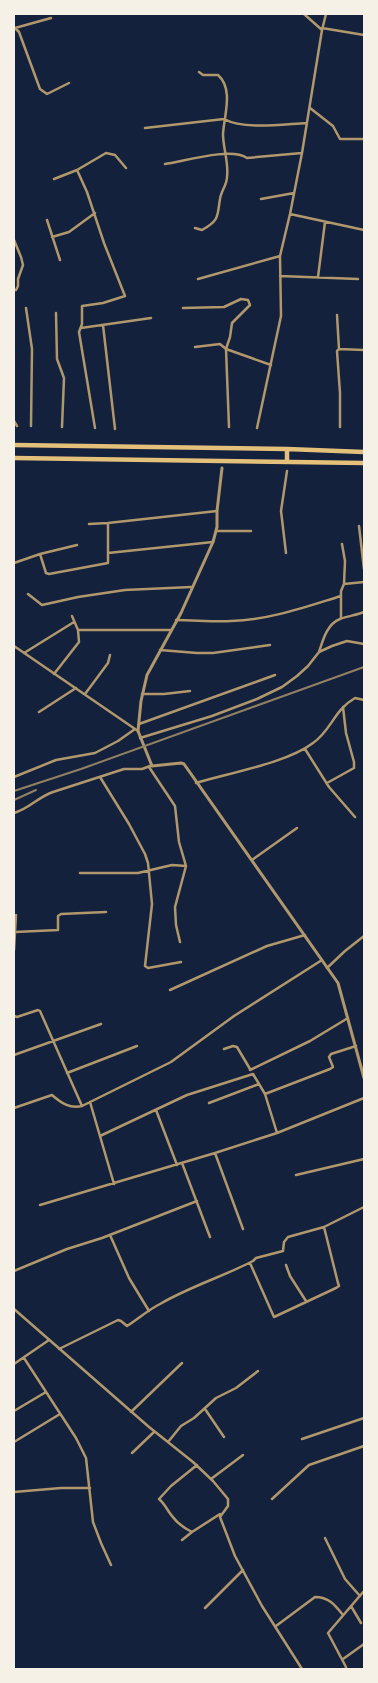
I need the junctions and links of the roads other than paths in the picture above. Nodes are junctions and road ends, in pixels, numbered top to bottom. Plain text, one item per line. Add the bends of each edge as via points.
1 (304, 14) edge
2 (326, 14) edge
3 (51, 18) dead end
4 (14, 28) edge
5 (322, 29) junction
6 (364, 35) edge
7 (199, 72) dead end
8 (69, 83) dead end
9 (309, 108) junction
10 (226, 120) junction
11 (307, 123) junction
12 (144, 128) dead end
13 (364, 139) edge
14 (302, 153) junction
15 (225, 154) junction
16 (165, 164) dead end
17 (126, 168) dead end
18 (77, 170) junction
19 (54, 179) dead end
20 (294, 192) junction
21 (261, 199) dead end
22 (95, 213) junction
23 (290, 214) junction
24 (47, 220) dead end
25 (325, 222) junction
26 (195, 228) dead end
27 (364, 230) edge
28 (52, 237) junction
29 (14, 240) edge
30 (280, 256) junction
31 (60, 260) dead end
32 (280, 276) junction
33 (318, 277) junction
34 (198, 279) dead end
35 (358, 279) dead end
36 (14, 290) edge
37 (26, 308) dead end
38 (183, 308) dead end
39 (56, 313) dead end
40 (337, 315) dead end
41 (151, 318) dead end
42 (103, 325) junction
43 (81, 328) junction
44 (195, 347) dead end
45 (226, 349) junction
46 (339, 349) junction
47 (364, 350) edge
48 (271, 365) junction
49 (14, 421) edge
50 (17, 426) dead end
51 (31, 426) dead end
52 (62, 427) dead end
53 (229, 427) dead end
54 (340, 427) dead end
55 (95, 428) dead end
56 (115, 428) dead end
57 (257, 428) dead end
58 (14, 445) edge
59 (287, 449) junction
60 (364, 452) edge
61 (14, 458) edge
62 (287, 462) junction
63 (364, 463) edge
64 (222, 468) dead end
65 (287, 471) dead end
66 (217, 511) junction
67 (108, 523) junction
68 (89, 524) dead end
69 (360, 526) dead end
70 (216, 531) junction
71 (251, 531) dead end
72 (363, 540) edge
73 (213, 542) junction
74 (342, 544) dead end
75 (78, 545) dead end
76 (108, 553) junction
77 (286, 553) dead end
78 (40, 554) junction
79 (14, 563) edge
80 (364, 569) edge
81 (364, 582) edge
82 (344, 584) junction
83 (192, 587) junction
84 (28, 594) dead end
85 (341, 596) junction
86 (364, 612) edge
87 (72, 616) dead end
88 (341, 618) junction
89 (176, 620) junction
90 (74, 622) junction
91 (78, 630) junction
92 (170, 630) junction
93 (364, 644) edge
94 (270, 645) dead end
95 (14, 646) edge
96 (160, 650) junction
97 (319, 652) junction
98 (24, 653) junction
99 (110, 655) dead end
100 (54, 674) junction
101 (275, 675) dead end
102 (76, 688) junction
103 (190, 690) dead end
104 (85, 694) junction
105 (142, 694) junction
106 (364, 700) edge
107 (343, 706) junction
108 (39, 712) dead end
109 (139, 724) junction
110 (136, 730) junction
111 (140, 738) junction
112 (305, 748) junction
113 (151, 766) junction
114 (14, 777) edge
115 (100, 777) junction
116 (196, 782) junction
117 (327, 783) junction
118 (14, 813) edge
119 (355, 817) dead end
120 (297, 828) dead end
121 (252, 860) junction
122 (186, 866) junction
123 (149, 871) junction
124 (80, 873) dead end
125 (106, 912) dead end
126 (16, 915) dead end
127 (15, 932) edge
128 (305, 935) junction
129 (364, 936) edge
130 (180, 942) dead end
131 (14, 950) edge
132 (322, 960) junction
133 (180, 962) dead end
134 (327, 968) junction
135 (170, 990) dead end
136 (14, 1016) edge
137 (348, 1018) junction
138 (101, 1024) dead end
139 (53, 1042) junction
140 (137, 1046) dead end
141 (356, 1046) junction
142 (224, 1049) dead end
143 (14, 1055) edge
144 (250, 1070) junction
145 (67, 1072) junction
146 (253, 1074) junction
147 (364, 1078) edge
148 (259, 1084) junction
149 (265, 1094) junction
150 (364, 1098) edge
151 (90, 1102) junction
152 (209, 1103) dead end
153 (82, 1106) junction
154 (14, 1108) edge
155 (156, 1110) junction
156 (277, 1133) junction
157 (100, 1136) junction
158 (215, 1153) junction
159 (364, 1159) edge
160 (182, 1163) junction
161 (177, 1165) junction
162 (296, 1175) dead end
163 (114, 1184) junction
164 (197, 1201) junction
165 (40, 1204) dead end
166 (364, 1207) edge
167 (324, 1227) junction
168 (243, 1229) dead end
169 (110, 1235) junction
170 (210, 1237) dead end
171 (250, 1263) junction
172 (286, 1265) dead end
173 (14, 1271) edge
174 (306, 1301) junction
175 (14, 1311) edge
176 (148, 1311) junction
177 (49, 1340) junction
178 (59, 1349) junction
179 (24, 1358) junction
180 (182, 1363) dead end
181 (14, 1364) edge
182 (258, 1371) dead end
183 (46, 1392) junction
184 (205, 1409) junction
185 (14, 1410) edge
186 (131, 1412) junction
187 (60, 1414) junction
188 (364, 1418) edge
189 (154, 1432) junction
190 (224, 1438) dead end
191 (302, 1439) dead end
192 (14, 1442) edge
193 (168, 1442) junction
194 (364, 1446) edge
195 (132, 1453) dead end
196 (243, 1455) dead end
197 (197, 1465) junction
198 (211, 1479) junction
199 (90, 1488) junction
200 (14, 1492) edge
201 (272, 1499) dead end
202 (222, 1514) junction
203 (192, 1532) junction
204 (325, 1538) dead end
205 (182, 1540) dead end
206 (111, 1565) dead end
207 (243, 1570) junction
208 (364, 1591) edge
209 (360, 1596) junction
210 (351, 1606) junction
211 (205, 1608) dead end
212 (343, 1615) junction
213 (361, 1623) dead end
214 (276, 1626) junction
215 (364, 1644) edge
216 (342, 1659) junction
217 (301, 1669) edge
218 (346, 1669) edge

1 - 5 street
2 - 5 street
3 - 4 street
4 - 8 street via 19,32 43,93
5 - 6 street
5 - 9 street
7 - 10 street via 218,75 222,80 226,90
9 - 11 street
9 - 13 street via 333,126 340,140
10 - 11 street via 262,126
10 - 12 street
10 - 15 street via 223,133
11 - 14 street
14 - 15 street via 247,158 239,154
14 - 20 street
15 - 16 street
15 - 26 street via 227,177 220,196 219,212 209,226 202,230
17 - 18 street via 110,153
18 - 19 street
18 - 22 street
20 - 21 street
20 - 23 street
22 - 28 street via 69,232
22 - 43 street via 125,296 103,304 82,306
23 - 25 street
23 - 30 street
24 - 28 street
25 - 27 street
25 - 33 street
28 - 31 street
29 - 36 street via 23,265
30 - 32 street
30 - 34 street
32 - 33 street
32 - 48 street via 281,316
33 - 35 street
37 - 51 street via 32,349
38 - 45 street via 224,308 241,299 250,301 248,308 232,323
39 - 52 street via 57,359 64,378
40 - 46 street
41 - 42 street
42 - 43 street
42 - 56 street
43 - 55 street
44 - 45 street via 220,344
45 - 48 street
45 - 53 street
46 - 47 street
46 - 54 street
48 - 57 street
49 - 50 street
58 - 59 highway
59 - 60 highway
59 - 62 highway
61 - 62 highway
62 - 63 highway
64 - 66 street
65 - 77 street via 281,511
66 - 67 street
66 - 70 street
67 - 68 street
67 - 76 street
69 - 72 street
70 - 71 street
70 - 73 street
72 - 80 street
73 - 76 street
73 - 83 street
74 - 82 street
75 - 78 street
76 - 78 street via 108,563 48,574
78 - 79 street
81 - 82 street
82 - 85 street
83 - 84 street via 125,590 42,605
83 - 89 street
85 - 88 street
85 - 89 street via 264,617 233,621
86 - 88 street
87 - 90 street
88 - 97 street via 330,627
89 - 92 street
90 - 91 street
90 - 98 street
91 - 92 street
91 - 100 street via 79,642
92 - 96 street
93 - 97 street via 348,640
94 - 96 street via 197,654
95 - 98 street
96 - 105 street via 146,675
97 - 111 street via 282,687 212,716
98 - 100 street
99 - 104 street
100 - 102 street
101 - 109 street
102 - 104 street
102 - 108 street
103 - 105 street
104 - 110 street
105 - 109 street
106 - 107 street via 354,698
107 - 112 street via 316,741
107 - 117 street via 354,768
109 - 110 street
110 - 111 street
110 - 114 street via 95,753 56,760
111 - 113 street
112 - 116 street via 283,758
112 - 117 street
113 - 115 street via 124,769
113 - 116 street via 181,763
113 - 122 street via 175,806 179,842
115 - 118 street via 44,795
115 - 123 street via 138,840
116 - 121 street
117 - 119 street
120 - 121 street
121 - 128 street
122 - 123 street via 172,865
122 - 130 street via 175,908
123 - 124 street
123 - 133 street via 152,904 145,966
125 - 127 street via 60,914 58,930
126 - 127 street
127 - 131 street
128 - 132 street
128 - 135 street via 267,946
129 - 134 street
132 - 134 street
132 - 151 street via 234,1016 171,1062
134 - 137 street via 338,984
136 - 139 street via 40,1011
137 - 141 street
137 - 144 street
138 - 139 street
139 - 143 street
139 - 145 street
140 - 145 street
141 - 147 street
141 - 149 street via 330,1054 333,1067 330,1069
142 - 144 street via 237,1047
144 - 146 street
145 - 153 street
146 - 148 street
146 - 155 street via 188,1095
148 - 149 street
148 - 152 street
149 - 156 street
150 - 156 street
151 - 153 street
151 - 157 street
153 - 154 street via 62,1104 52,1096
155 - 157 street
155 - 161 street
156 - 158 street
157 - 163 street
158 - 160 street
158 - 168 street
159 - 162 street
160 - 161 street
160 - 164 street
161 - 163 street
163 - 165 street
164 - 169 street
164 - 170 street
166 - 167 street
167 - 171 street via 288,1237 283,1251 256,1258
167 - 174 street via 339,1286
169 - 173 street
169 - 176 street
171 - 174 street via 274,1317
171 - 176 street
172 - 174 street
175 - 177 street
176 - 178 street via 127,1326 118,1320
177 - 178 street
177 - 179 street
178 - 186 street
179 - 181 street
179 - 183 street
180 - 186 street
182 - 184 street via 216,1398
183 - 185 street
183 - 187 street
184 - 190 street
184 - 193 street via 181,1426
186 - 189 street
187 - 192 street
187 - 199 street via 86,1458
188 - 191 street
189 - 193 street
189 - 195 street
193 - 197 street
194 - 201 street via 309,1465
196 - 198 street
197 - 198 street
197 - 203 street via 159,1499 172,1517
198 - 202 street via 228,1499 228,1506
199 - 200 street
199 - 206 street via 94,1522
202 - 203 street
202 - 207 street via 221,1522
203 - 205 street
204 - 209 street via 345,1579
207 - 211 street
207 - 214 street
208 - 209 street
209 - 210 street
210 - 212 street
210 - 213 street
212 - 214 street via 328,1600 315,1597
212 - 216 street via 328,1633
214 - 217 street
215 - 216 street
216 - 218 street

